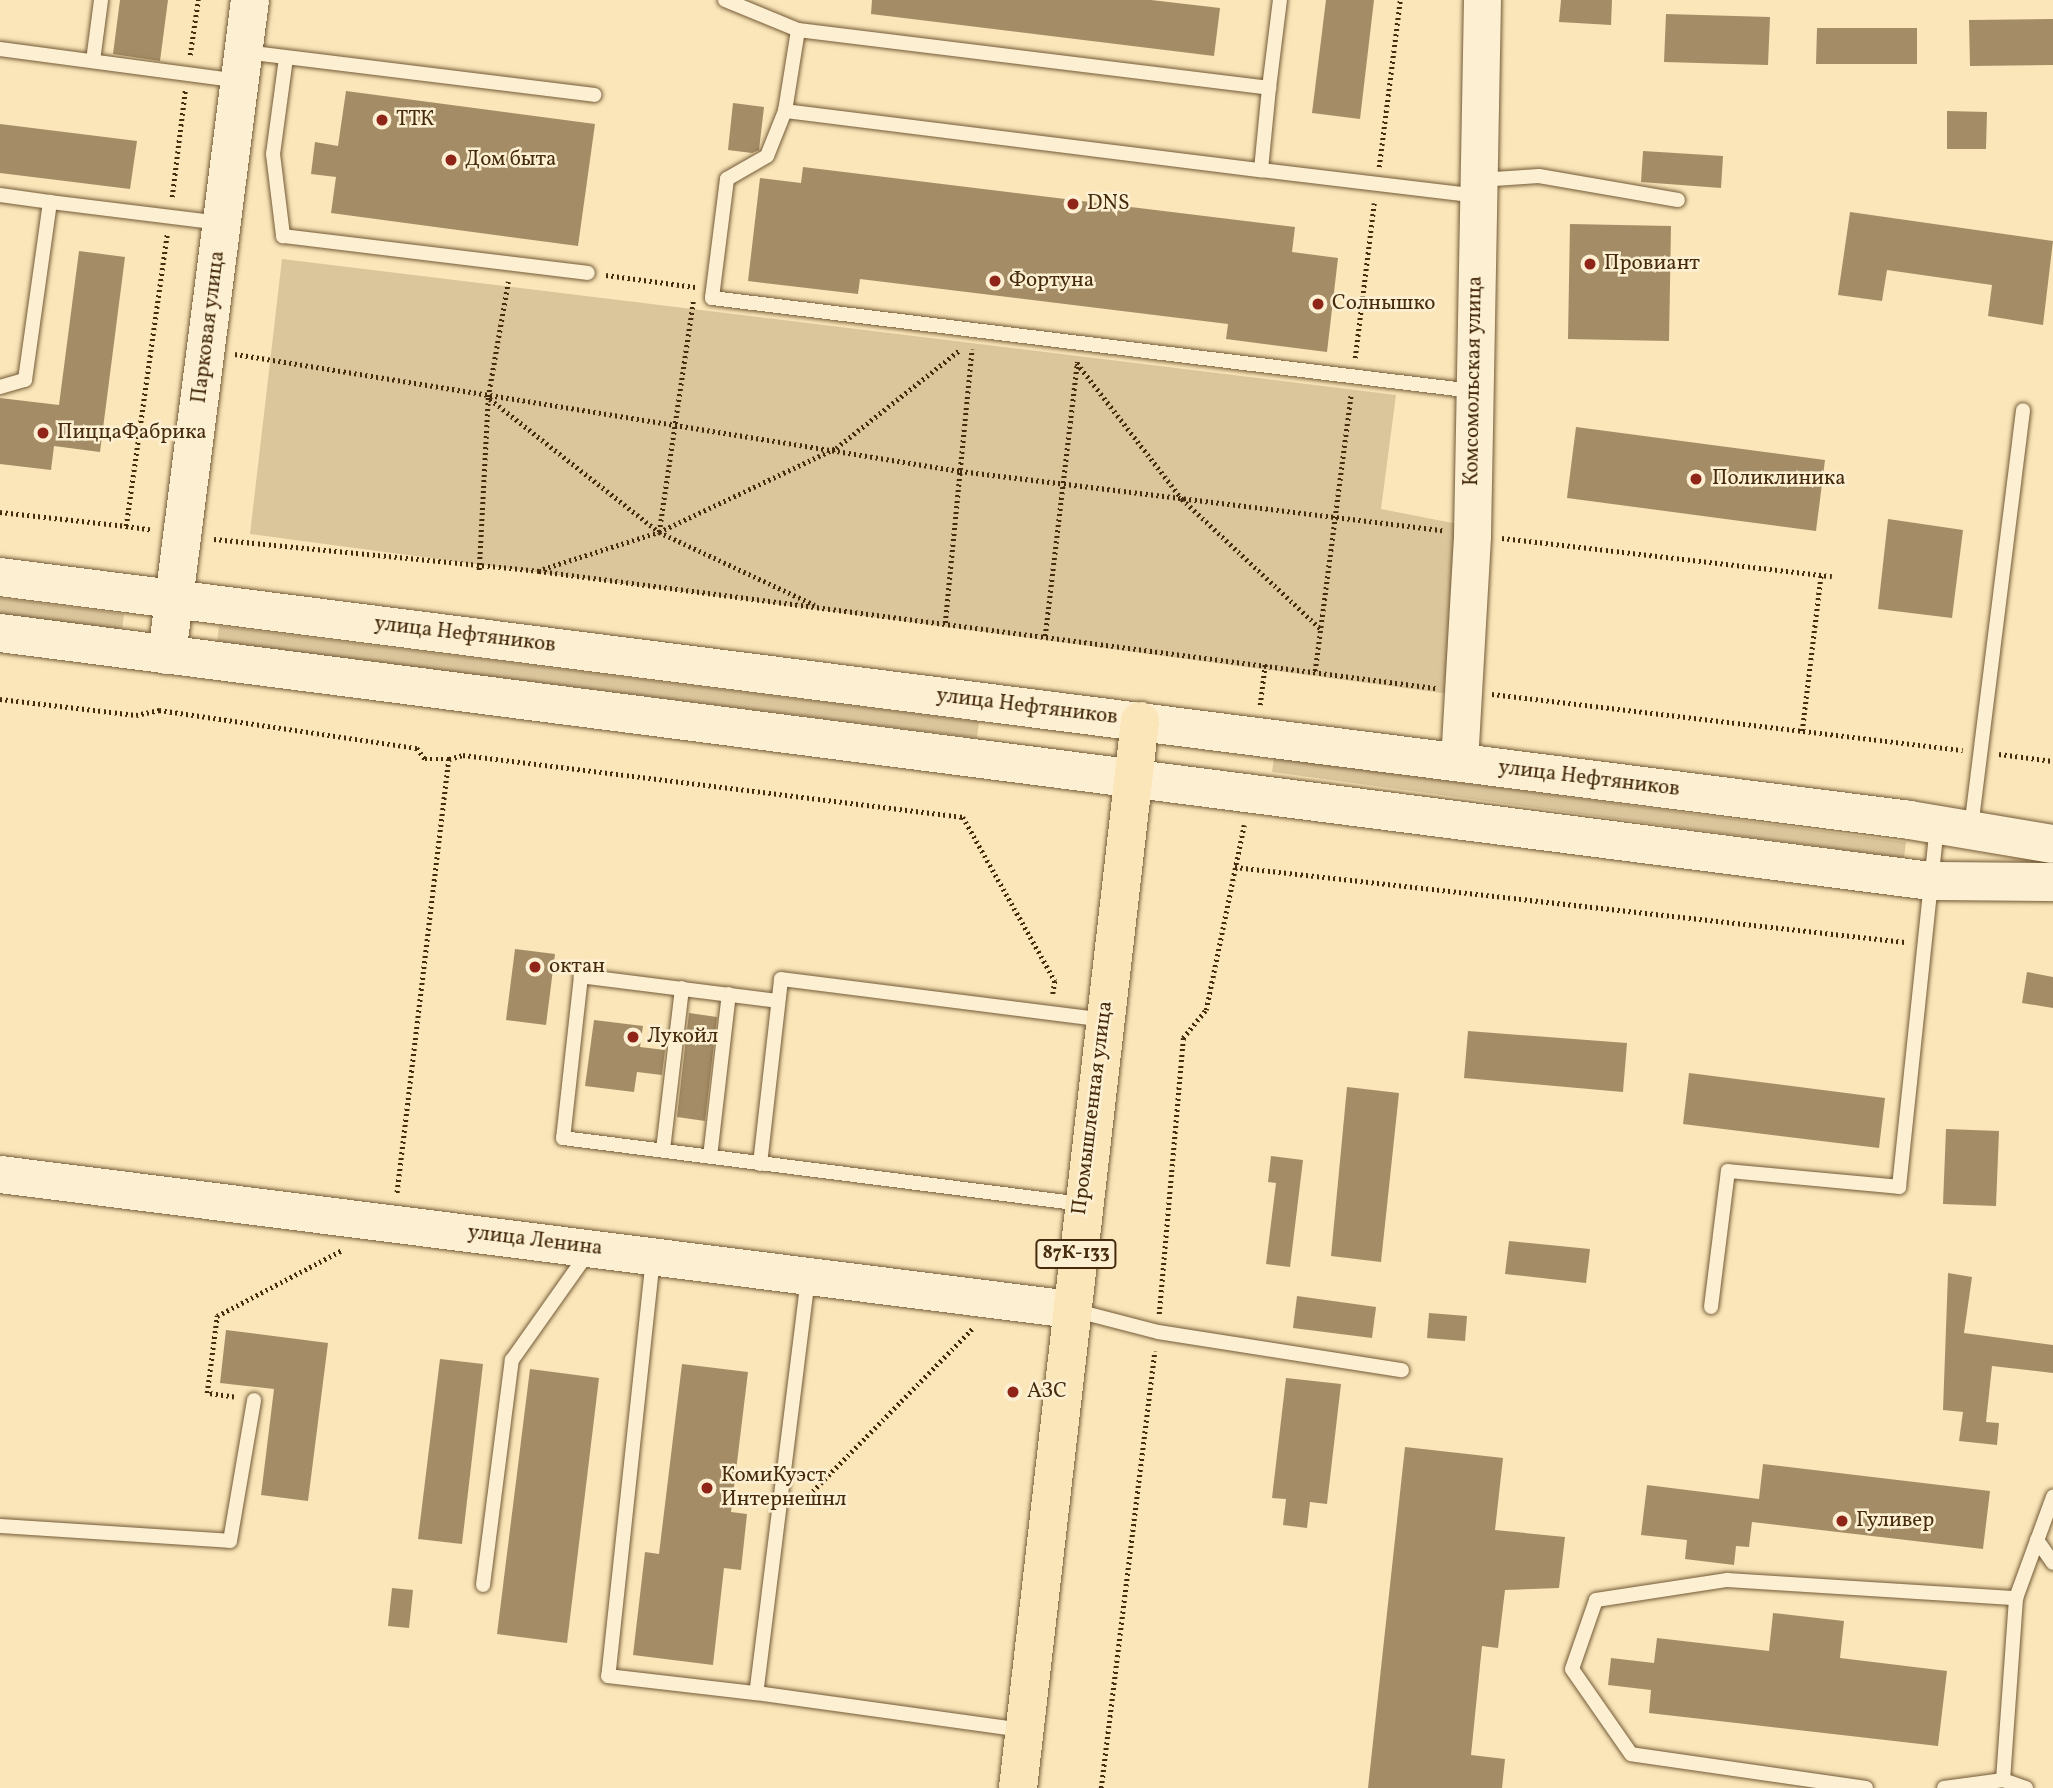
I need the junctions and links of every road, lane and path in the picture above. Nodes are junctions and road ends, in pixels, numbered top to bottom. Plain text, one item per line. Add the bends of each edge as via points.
1 (101, 0) edge
2 (198, 0) edge
3 (250, 0) edge
4 (725, 0) edge
5 (1280, 0) edge
6 (1400, 0) edge
7 (1482, 0) edge
8 (798, 30) junction
9 (0, 50) edge
10 (286, 58) junction
11 (93, 61) junction
12 (242, 66) junction
13 (187, 74) junction
14 (1269, 88) junction
15 (594, 95) dead end
16 (785, 111) junction
17 (1261, 170) junction
18 (1377, 184) junction
19 (1478, 188) junction
20 (0, 195) edge
21 (1678, 200) dead end
22 (50, 202) junction
23 (169, 216) junction
24 (222, 224) junction
25 (511, 265) junction
26 (588, 273) joint
27 (695, 286) junction
28 (713, 289) junction
29 (1055, 339) junction
30 (206, 349) junction
31 (1077, 362) junction
32 (1353, 376) junction
33 (0, 387) edge
34 (1473, 391) junction
35 (488, 397) junction
36 (2023, 410) dead end
37 (836, 448) junction
38 (960, 471) junction
39 (1063, 483) junction
40 (1182, 499) junction
41 (0, 512) edge
42 (1334, 516) junction
43 (126, 526) junction
44 (659, 531) junction
45 (183, 535) junction
46 (1472, 535) junction
47 (479, 570) junction
48 (539, 571) junction
49 (1821, 575) junction
50 (1832, 576) dead end
51 (0, 577) edge
52 (174, 597) junction
53 (819, 607) junction
54 (945, 623) junction
55 (1321, 630) junction
56 (0, 634) edge
57 (1045, 636) junction
58 (167, 655) junction
59 (1265, 664) junction
60 (1315, 671) junction
61 (1466, 693) junction
62 (0, 699) edge
63 (1140, 721) junction
64 (1802, 731) junction
65 (1255, 736) junction
66 (1979, 752) junction
67 (449, 759) junction
68 (2053, 761) edge
69 (1459, 762) junction
70 (1133, 779) junction
71 (1247, 793) junction
72 (1954, 826) junction
73 (2053, 844) edge
74 (1235, 867) junction
75 (1931, 881) junction
76 (2053, 882) edge
77 (1924, 944) junction
78 (682, 988) junction
79 (729, 994) junction
80 (778, 1001) junction
81 (1051, 1013) junction
82 (1104, 1020) junction
83 (663, 1150) junction
84 (710, 1157) junction
85 (761, 1164) junction
86 (0, 1174) edge
87 (1082, 1203) junction
88 (393, 1223) junction
89 (346, 1248) dead end
90 (591, 1249) junction
91 (653, 1256) junction
92 (809, 1276) junction
93 (999, 1300) junction
94 (1711, 1307) dead end
95 (1070, 1309) junction
96 (1157, 1332) junction
97 (1402, 1370) dead end
98 (254, 1400) joint
99 (2053, 1497) edge
100 (778, 1520) junction
101 (0, 1527) edge
102 (2037, 1540) junction
103 (2053, 1563) edge
104 (483, 1585) dead end
105 (2016, 1598) junction
106 (756, 1693) junction
107 (1024, 1730) junction
108 (2003, 1780) junction
109 (1018, 1788) edge
110 (1101, 1788) edge
111 (1866, 1788) edge
112 (1944, 1788) edge
113 (2026, 1788) edge

1 - 11 lane
2 - 13 path
3 - 12 main road, Парковая улица
4 - 8 lane
5 - 14 lane
6 - 18 path
7 - 19 street, Комсомольская улица
8 - 14 lane
8 - 16 lane
9 - 11 lane
10 - 12 lane
10 - 15 lane
10 - 25 lane via 273,155 283,236
11 - 13 lane
12 - 13 lane
12 - 24 main road, Парковая улица
13 - 23 path
14 - 17 lane
16 - 17 lane
16 - 28 lane via 767,156 727,179
17 - 18 lane
18 - 19 lane
18 - 32 path
19 - 21 lane via 1539,176
19 - 34 street, Комсомольская улица
20 - 22 lane
22 - 23 lane
22 - 33 lane via 25,380
23 - 24 lane
23 - 43 path
24 - 30 main road, Парковая улица
25 - 26 lane
25 - 35 path
26 - 27 path
27 - 28 path
27 - 44 path
28 - 29 lane via 712,298
29 - 31 path
29 - 32 lane
30 - 35 path
30 - 45 main road, Парковая улица
31 - 39 path
31 - 40 path
32 - 34 lane
32 - 42 path
34 - 46 street, Комсомольская улица
35 - 37 path
35 - 44 path
35 - 47 path
36 - 66 lane
37 - 38 path
37 - 38 path via 973,339
37 - 44 path
38 - 39 path
38 - 54 path
39 - 40 path
39 - 57 path
40 - 42 path
40 - 55 path
41 - 43 path
42 - 46 path
42 - 55 path
43 - 45 path
44 - 48 path
44 - 53 path
45 - 47 path
45 - 52 main road, Парковая улица
46 - 49 path
46 - 61 street, Комсомольская улица
47 - 48 path
48 - 53 path
49 - 50 path
49 - 64 path
51 - 52 main road, улица Нефтяников
52 - 58 main road, Парковая улица
52 - 63 main road, улица Нефтяников
53 - 54 path
54 - 57 path
55 - 60 path
56 - 58 main road
57 - 59 path
58 - 70 main road
59 - 60 path
59 - 65 path
60 - 61 path
61 - 64 path
61 - 69 street, Комсомольская улица
62 - 67 path via 136,715 159,710 417,748 425,759
63 - 65 main road, улица Нефтяников
63 - 70 main road, Промышленная улица / 87К-133
64 - 66 path
65 - 69 main road, улица Нефтяников
66 - 68 path
66 - 72 lane
67 - 81 path via 463,755 963,817 1055,981
67 - 88 path
69 - 72 main road, улица Нефтяников
70 - 71 main road
70 - 82 main road, Промышленная улица / 87К-133
71 - 74 path
71 - 75 main road
72 - 73 main road, улица Нефтяников
72 - 75 lane
74 - 77 path
74 - 96 path via 1206,1010 1183,1038
75 - 76 main road
75 - 77 lane
77 - 94 lane via 1899,1187 1728,1171
78 - 79 lane
78 - 83 lane
78 - 83 lane via 581,976 563,1138
79 - 80 lane
79 - 84 lane
80 - 81 lane via 781,979
80 - 85 lane
81 - 82 lane
82 - 87 main road, Промышленная улица / 87К-133
83 - 84 lane
84 - 85 lane
85 - 87 lane
86 - 88 street, улица Ленина
87 - 95 main road, Промышленная улица / 87К-133
88 - 90 street, улица Ленина
89 - 98 path via 217,1316 207,1393
90 - 91 street, улица Ленина
90 - 104 lane via 512,1360
91 - 92 street, улица Ленина
91 - 106 lane via 608,1676
92 - 93 street, улица Ленина
92 - 100 lane
93 - 95 street, улица Ленина
93 - 100 path via 821,1488
95 - 96 lane
95 - 107 main road, Промышленная улица / 87К-133
96 - 97 lane
96 - 110 path
98 - 101 lane via 230,1541
99 - 102 lane
100 - 106 lane
102 - 103 lane
102 - 105 lane
105 - 108 lane
105 - 111 lane via 1727,1580 1596,1600 1572,1669 1631,1754
106 - 107 lane
107 - 109 main road, Промышленная улица / 87К-133
108 - 112 lane
108 - 113 lane

